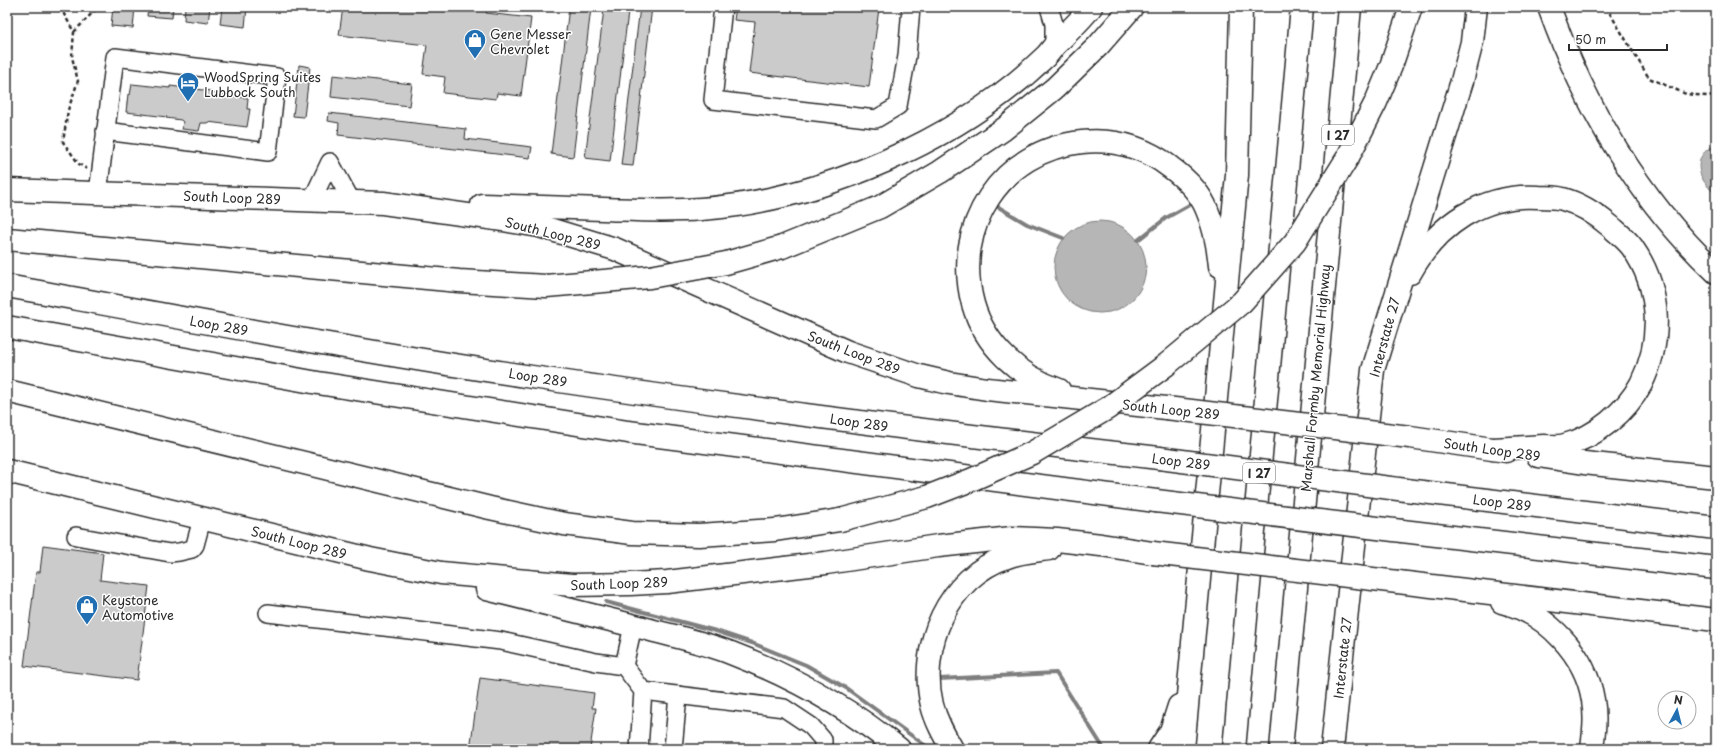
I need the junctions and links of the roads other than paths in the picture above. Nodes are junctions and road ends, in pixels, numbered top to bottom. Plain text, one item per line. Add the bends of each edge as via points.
1 (723, 7) edge
2 (911, 7) edge
3 (1049, 7) edge
4 (1091, 7) edge
5 (1132, 7) edge
6 (1242, 7) edge
7 (1302, 7) edge
8 (1350, 7) edge
9 (1411, 7) edge
10 (1476, 7) edge
11 (1549, 7) edge
12 (1054, 46) junction
13 (105, 131) junction
14 (99, 185) junction
15 (7, 190) edge
16 (312, 200) junction
17 (352, 202) junction
18 (383, 203) junction
19 (7, 239) edge
20 (1716, 272) edge
21 (7, 286) edge
22 (7, 327) edge
23 (1221, 342) junction
24 (1373, 370) junction
25 (7, 391) edge
26 (1087, 400) junction
27 (1493, 449) junction
28 (7, 471) edge
29 (1716, 477) edge
30 (202, 518) junction
31 (1716, 528) edge
32 (76, 536) dead end
33 (1101, 545) junction
34 (370, 559) junction
35 (1716, 568) edge
36 (1457, 590) junction
37 (268, 613) dead end
38 (1716, 620) edge
39 (634, 626) junction
40 (1342, 655) junction
41 (624, 666) junction
42 (1189, 673) junction
43 (643, 691) junction
44 (678, 695) junction
45 (639, 749) edge
46 (643, 749) edge
47 (673, 749) edge
48 (823, 749) edge
49 (899, 749) edge
50 (952, 749) edge
51 (1159, 749) edge
52 (1183, 749) edge
53 (1234, 749) edge
54 (1281, 749) edge
55 (1332, 749) edge
56 (1343, 749) edge
57 (1592, 749) edge

1 - 2 street via 713,100 876,119 898,106 907,56
3 - 12 street via 1054,24
4 - 12 main road
5 - 19 main road, bridge via 1098,46 1055,88 1004,129 940,172 880,207 782,247 726,263 650,277 546,286 459,281
6 - 23 main road via 1237,175
7 - 53 main road, I 27
8 - 54 main road, Marshall Formby Memorial Highway / I 27
9 - 25 main road, bridge via 1379,95 1348,157 1295,242 1242,302 1166,365 1108,408 1032,452 927,497 840,520 775,530 699,535 632,533 564,524 490,508
10 - 24 main road, Interstate 27 via 1472,42 1462,81
11 - 20 main road via 1580,84 1607,134 1664,215
12 - 18 main road via 1047,56 997,96 944,132 844,178 775,198 707,209 644,211
13 - 13 street via 114,57 277,77 268,152
13 - 14 street
14 - 15 main road, South Loop 289
14 - 16 main road, South Loop 289
16 - 17 main road, South Loop 289
16 - 17 street via 330,162
17 - 18 main road, South Loop 289
18 - 26 main road, South Loop 289 via 539,226 616,249 848,352 919,376 987,389
21 - 31 main road, Loop 289, bridge via 242,329 529,376 883,426
22 - 35 main road, bridge via 318,383 628,432 1156,501
23 - 26 main road via 1220,270 1215,231 1206,208 1193,188 1180,175 1141,149 1117,142 1076,143 1029,159 999,184 985,203 971,237 967,273 969,290 980,324 1001,354 1030,377
23 - 42 main road
24 - 27 main road via 1410,272 1426,248 1449,224 1484,204 1525,196 1564,200 1586,209 1632,246 1650,283 1656,308 1656,330 1654,352 1647,372 1619,414 1584,437 1565,445
24 - 40 main road, Interstate 27
26 - 27 main road, South Loop 289, bridge
27 - 29 main road, South Loop 289 via 1584,463
28 - 30 main road, South Loop 289
30 - 32 street via 195,545 192,549 179,552 170,553
30 - 34 main road, South Loop 289
33 - 34 main road, South Loop 289 via 1012,538 818,564 630,584 572,585 505,580 441,573
33 - 36 main road, South Loop 289, bridge
33 - 50 main road via 1032,551 1006,557 979,572 955,594 938,626 929,675 932,705 937,722
34 - 39 main road
36 - 38 main road, South Loop 289
36 - 57 main road via 1511,604 1554,630 1568,645 1587,678 1593,699 1595,716
37 - 41 street via 501,641
39 - 41 street
39 - 49 main road via 711,647 766,668 860,719
40 - 55 main road, Interstate 27
40 - 56 main road
41 - 43 street
42 - 51 main road via 1171,731
42 - 52 main road
43 - 44 street
43 - 45 street
44 - 47 street
44 - 48 street via 784,708 811,726 823,740
45 - 46 street

